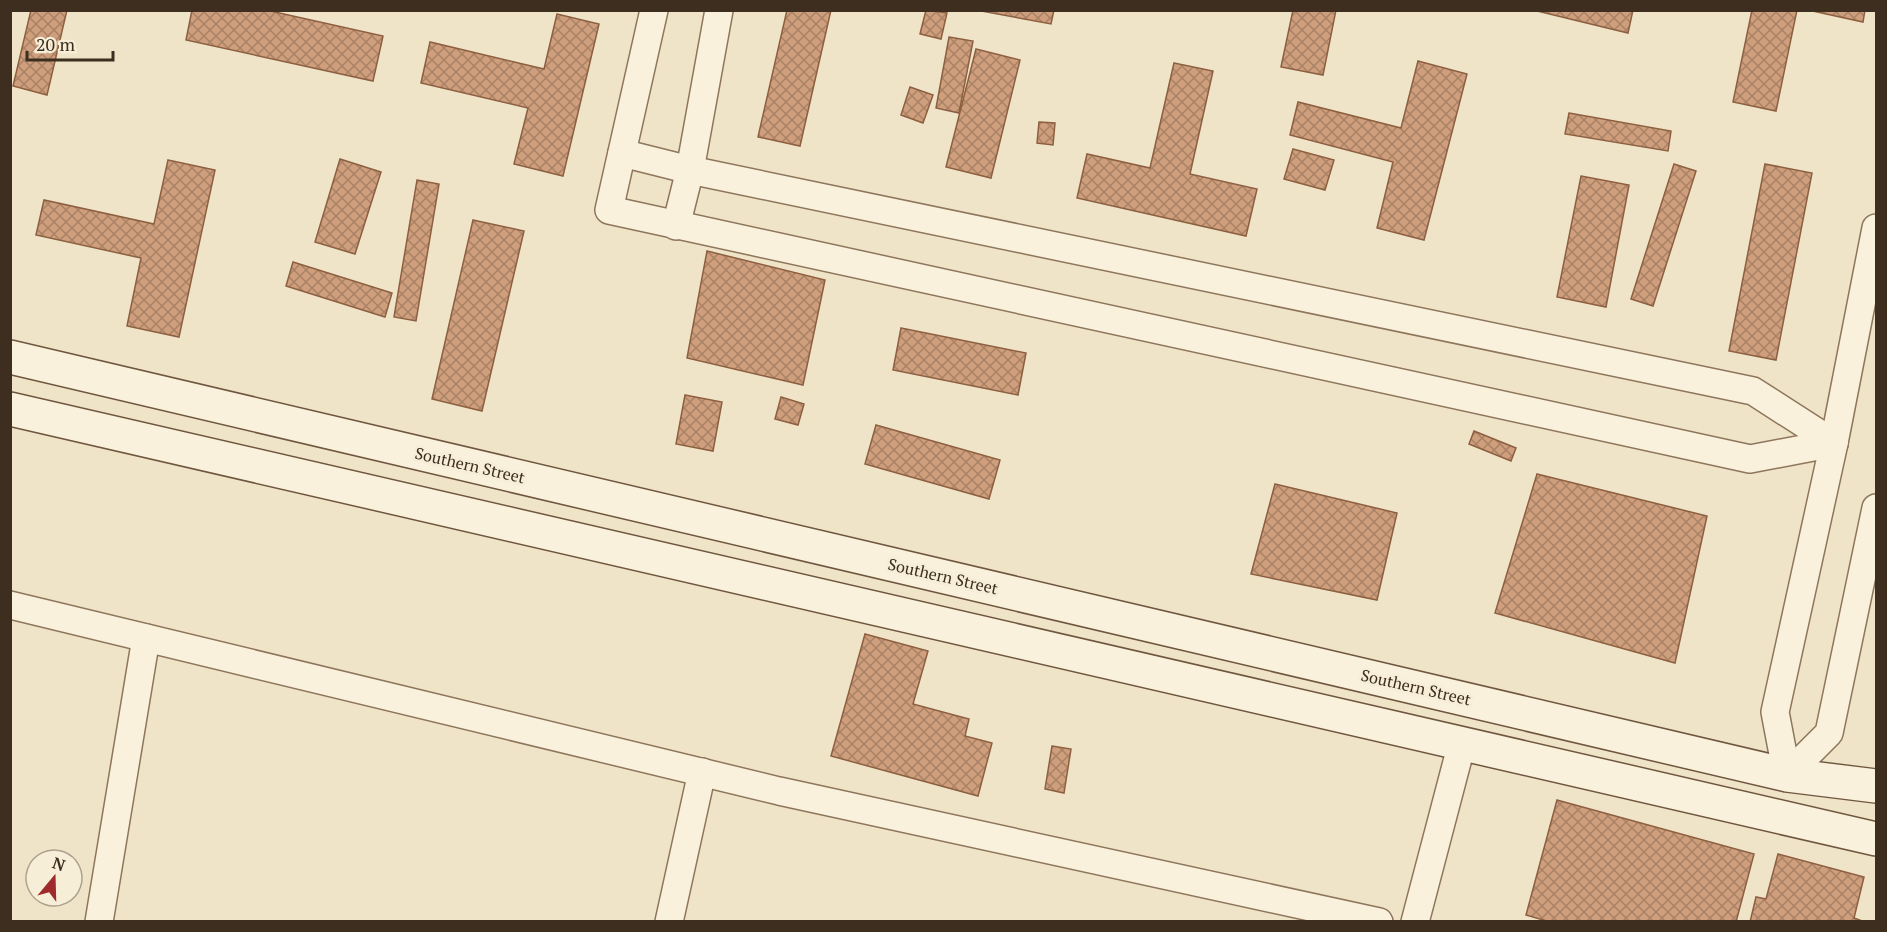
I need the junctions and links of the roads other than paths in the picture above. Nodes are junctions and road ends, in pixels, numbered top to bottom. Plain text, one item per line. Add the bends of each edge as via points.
1 (654, 10) edge
2 (719, 10) edge
3 (622, 153) junction
4 (690, 170) junction
5 (676, 226) junction
6 (1876, 237) edge
7 (10, 357) edge
8 (10, 409) edge
9 (1834, 443) junction
10 (1876, 508) edge
11 (10, 605) edge
12 (146, 638) junction
13 (1462, 743) junction
14 (702, 772) junction
15 (1787, 775) junction
16 (1876, 786) edge
17 (1876, 839) edge
18 (99, 921) edge
19 (669, 921) edge
20 (1379, 921) edge
21 (1415, 921) edge

1 - 3 street
2 - 4 street
3 - 4 street
3 - 5 street via 609,210
4 - 5 street
4 - 9 street via 1753,391
5 - 9 street via 1750,459
6 - 9 street
7 - 15 main road, Southern Street
8 - 13 main road
9 - 15 street via 1775,712
10 - 15 street via 1828,733
11 - 12 street
12 - 14 street
12 - 18 street
13 - 17 main road
13 - 21 street
14 - 19 street
14 - 20 street
15 - 16 main road, Southern Street

